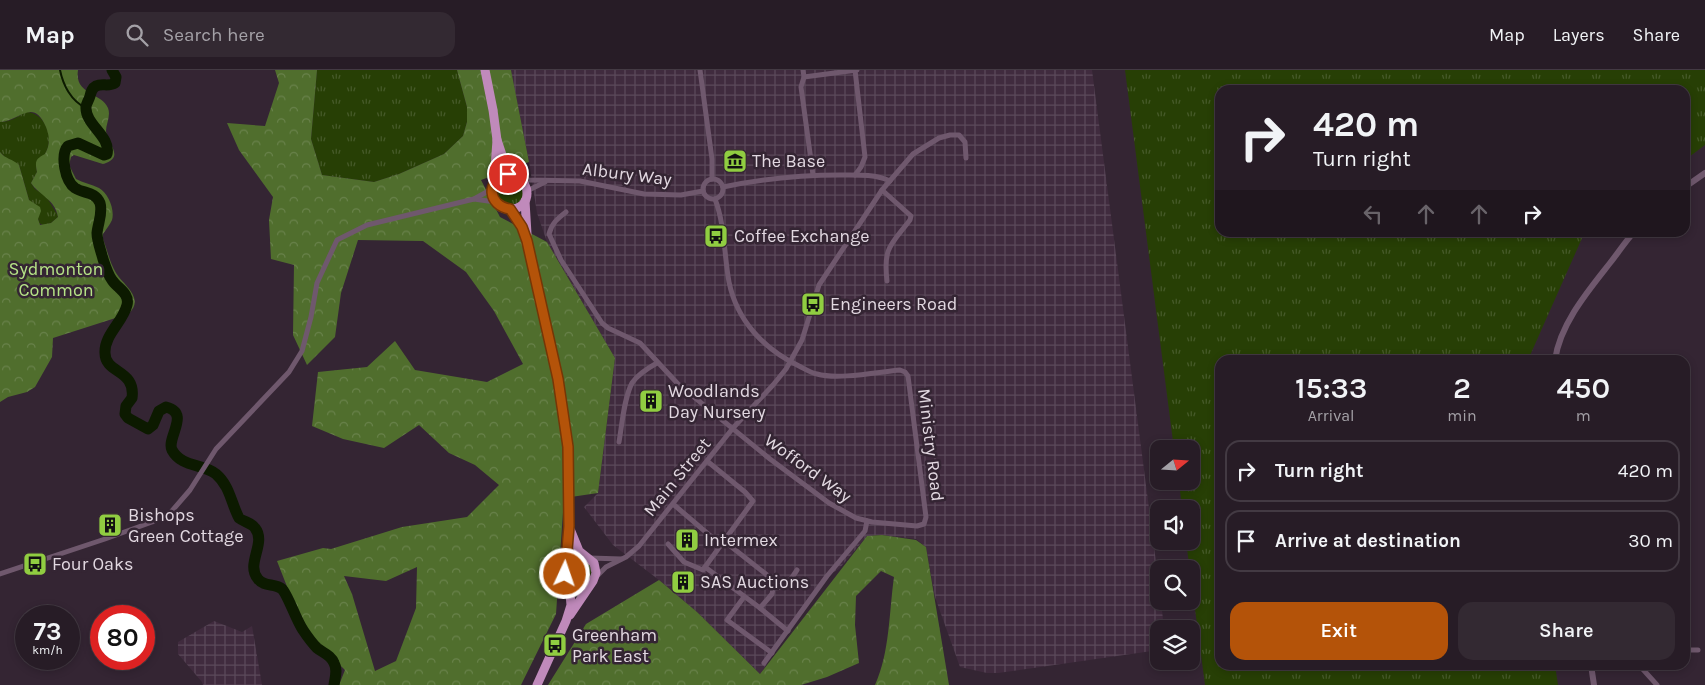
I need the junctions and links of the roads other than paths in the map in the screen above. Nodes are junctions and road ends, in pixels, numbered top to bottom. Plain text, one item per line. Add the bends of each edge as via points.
1 (485, 70) edge
2 (700, 70) edge
3 (803, 70) edge
4 (856, 70) edge
5 (804, 77) junction
6 (497, 140) junction
7 (966, 158) dead end
8 (1705, 173) edge
9 (813, 175) junction
10 (855, 175) junction
11 (518, 176) junction
12 (712, 179) junction
13 (547, 181) junction
14 (890, 181) junction
15 (1690, 184) edge
16 (493, 185) junction
17 (723, 187) junction
18 (882, 190) junction
19 (703, 191) junction
20 (526, 196) junction
21 (474, 199) junction
22 (715, 199) junction
23 (495, 202) junction
24 (510, 209) junction
25 (566, 212) dead end
26 (1630, 237) edge
27 (527, 241) junction
28 (887, 281) dead end
29 (1556, 355) edge
30 (790, 362) junction
31 (657, 363) junction
32 (733, 428) junction
33 (619, 442) dead end
34 (707, 461) junction
35 (673, 504) junction
36 (926, 517) joint
37 (867, 521) junction
38 (569, 526) junction
39 (722, 543) junction
40 (668, 544) dead end
41 (585, 557) junction
42 (622, 559) junction
43 (705, 567) junction
44 (565, 569) junction
45 (797, 570) dead end
46 (0, 574) edge
47 (594, 579) junction
48 (569, 582) junction
49 (773, 588) junction
50 (744, 597) junction
51 (760, 608) junction
52 (566, 621) junction
53 (788, 631) junction
54 (1690, 650) edge
55 (1698, 650) dead end
56 (772, 653) junction
57 (764, 663) dead end
58 (1592, 670) edge
59 (1644, 670) edge
60 (537, 685) edge
61 (1594, 685) edge
62 (1658, 685) edge

1 - 6 highway
2 - 12 street
3 - 5 street
4 - 5 street
4 - 10 street via 864,157
5 - 9 street via 801,87
6 - 11 highway via 503,158
6 - 16 highway
7 - 14 street, Main Street via 964,142 958,135 938,138 913,154
8 - 15 street
9 - 10 street
9 - 17 street
10 - 14 street
11 - 13 street, Albury Way
11 - 16 highway via 502,175
11 - 20 highway via 526,184
12 - 17 street
12 - 19 street via 706,182
13 - 19 street, Albury Way via 580,181 644,194 681,195
13 - 20 street, Albury Way
14 - 18 street, Main Street
16 - 21 street
16 - 23 highway
17 - 22 street via 721,196
18 - 28 street via 911,216 888,248 885,258
18 - 30 street, Main Street via 819,285 802,340
19 - 22 street via 706,197
20 - 24 highway via 519,207
20 - 27 highway
21 - 23 street
21 - 46 street via 367,225 337,240 317,283 302,351 289,372 216,449 180,502 166,515
22 - 30 street via 729,282 738,310 756,336
23 - 24 highway
24 - 27 highway
25 - 31 street, Wofford Way via 556,219 549,234 561,260 602,323 640,343
26 - 29 street via 1568,323
27 - 38 highway via 562,402 569,461
30 - 32 street, Main Street
30 - 36 street, Ministry Road via 822,375 905,372
31 - 32 street, Wofford Way via 696,400
31 - 33 street via 632,383
32 - 34 street, Main Street
32 - 37 street, Wofford Way via 805,487 845,512
34 - 35 street, Main Street
34 - 39 street via 753,501
35 - 39 street
35 - 42 street, Main Street via 640,546
36 - 37 street, Wofford Way via 924,524 917,526
37 - 53 street via 865,531
38 - 41 highway via 576,546
38 - 44 highway
39 - 43 street
39 - 49 street via 767,575
40 - 43 street via 684,562 703,570
41 - 42 street
41 - 44 highway via 574,557
41 - 47 highway via 594,563
42 - 47 street, Main Street via 606,567
43 - 50 street
44 - 48 highway
45 - 49 street via 788,585
47 - 48 highway via 584,587
47 - 52 highway
48 - 52 highway via 571,605
49 - 51 street
50 - 51 street
50 - 56 street via 727,620
51 - 53 street
52 - 60 highway
53 - 56 street
54 - 55 street
56 - 57 street
58 - 61 street
59 - 62 street

